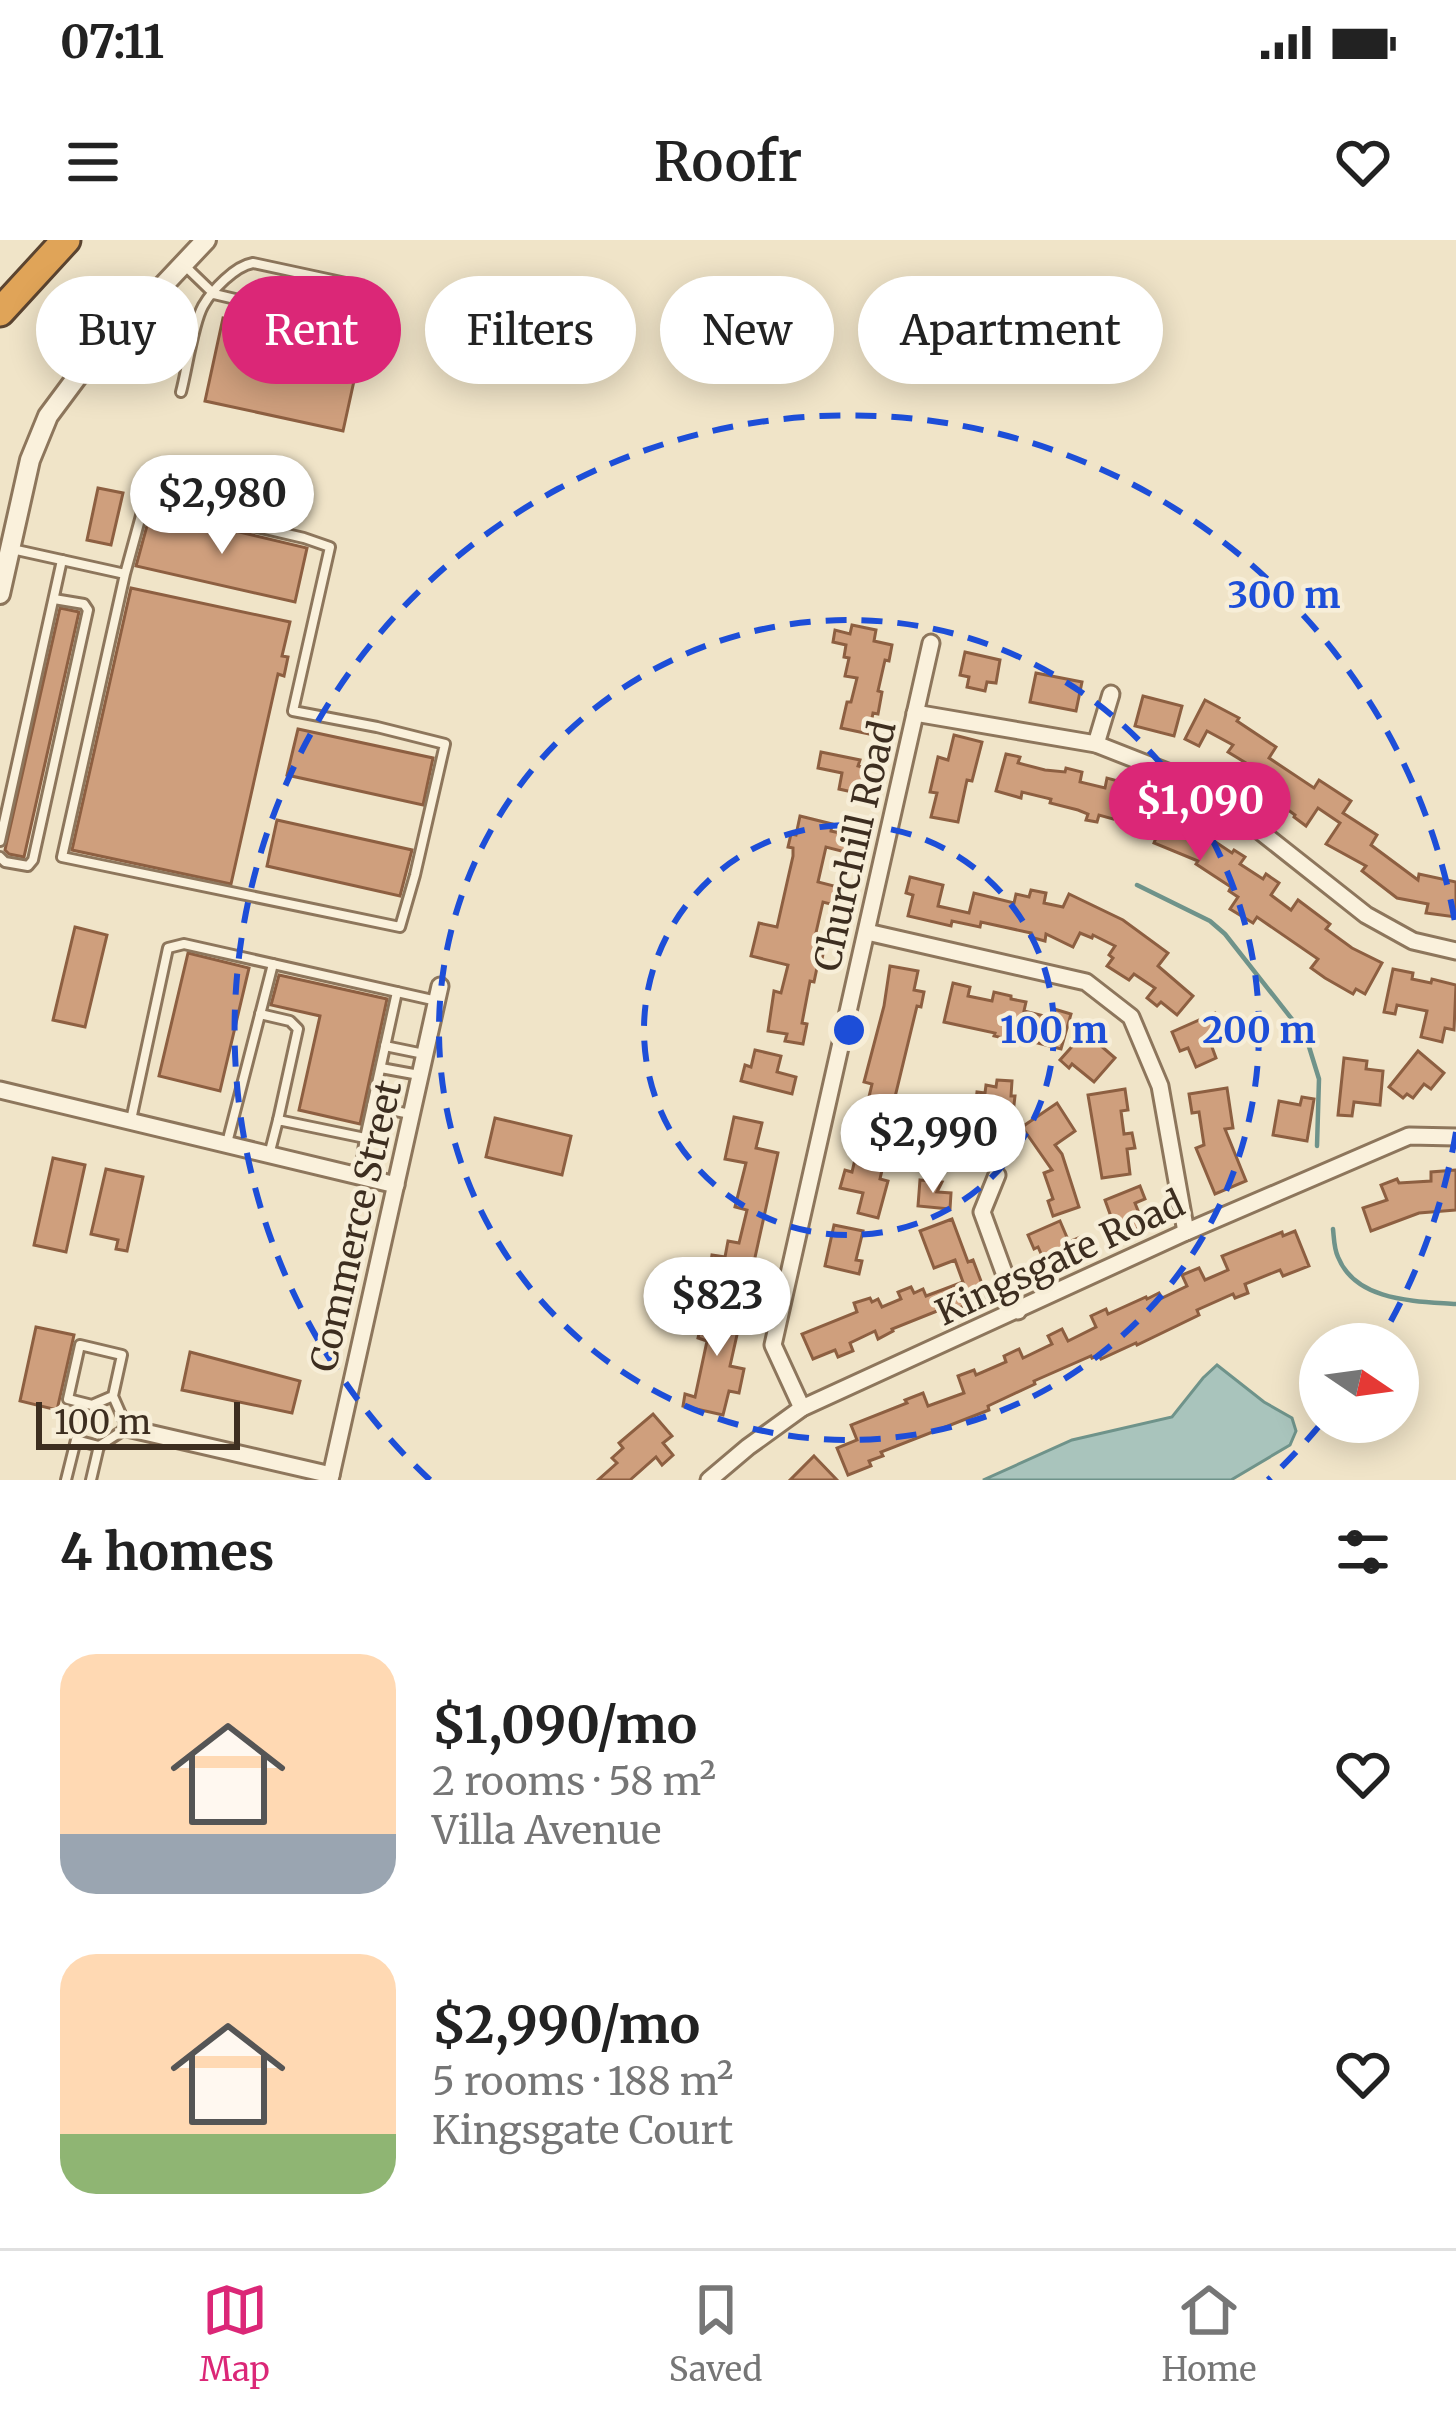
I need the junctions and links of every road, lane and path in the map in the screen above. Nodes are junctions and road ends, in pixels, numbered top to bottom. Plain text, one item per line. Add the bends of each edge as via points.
1 (65, 240) edge
2 (206, 240) edge
3 (182, 263) junction
4 (214, 294) junction
5 (0, 312) edge
6 (182, 392) dead end
7 (10, 549) junction
8 (62, 560) junction
9 (125, 574) junction
10 (0, 594) edge
11 (54, 599) junction
12 (931, 643) dead end
13 (1111, 694) dead end
14 (915, 713) junction
15 (1096, 745) junction
16 (0, 841) edge
17 (0, 857) edge
18 (867, 932) junction
19 (1456, 951) edge
20 (273, 964) junction
21 (397, 992) junction
22 (439, 993) joint
23 (260, 1014) junction
24 (385, 1046) junction
25 (425, 1054) junction
26 (380, 1068) junction
27 (420, 1076) junction
28 (0, 1090) edge
29 (372, 1106) junction
30 (412, 1114) junction
31 (278, 1120) junction
32 (131, 1122) junction
33 (1456, 1137) edge
34 (365, 1138) junction
35 (226, 1144) junction
36 (269, 1155) junction
37 (997, 1174) dead end
38 (359, 1177) junction
39 (396, 1186) junction
40 (1186, 1232) junction
41 (1018, 1311) junction
42 (113, 1396) junction
43 (802, 1408) junction
44 (127, 1428) junction
45 (99, 1446) junction
46 (331, 1478) edge
47 (67, 1480) edge
48 (91, 1480) edge
49 (709, 1480) edge

1 - 5 highway
2 - 3 street
3 - 4 lane
3 - 7 street via 48,416
4 - 4 lane via 355,327 368,293 253,262
4 - 6 lane via 202,308
7 - 8 lane
7 - 10 street
8 - 9 lane
8 - 11 lane
9 - 9 lane via 62,857 400,927 445,744 293,711 330,547 145,501
11 - 16 lane
11 - 17 lane via 88,610 33,860 28,866
12 - 14 street, Churchill Road
13 - 15 street
14 - 15 street
14 - 18 street, Churchill Road
15 - 19 street via 1203,786 1366,915 1413,941
18 - 40 street via 1086,982 1131,1018 1160,1086
18 - 43 street, Churchill Road via 773,1345
20 - 21 lane
20 - 23 lane
20 - 32 lane via 184,944 168,948
21 - 22 lane
21 - 24 lane
22 - 25 street, Commerce Street
23 - 31 lane via 298,1029
23 - 35 lane
24 - 25 lane
24 - 26 lane
25 - 27 street, Commerce Street
26 - 27 lane
26 - 29 lane
27 - 30 street, Commerce Street
28 - 32 street
29 - 30 lane
29 - 34 lane
30 - 39 street, Commerce Street
31 - 34 lane
31 - 36 lane
32 - 35 street
33 - 40 street, Kingsgate Road via 1408,1136
34 - 38 lane
35 - 36 street
36 - 38 street
37 - 41 street via 982,1212
38 - 39 street
39 - 46 street, Commerce Street
40 - 41 street, Kingsgate Road
41 - 43 street, Kingsgate Road
42 - 42 lane via 122,1354 80,1345 68,1400 92,1405
42 - 44 lane
43 - 49 street, Kingsgate Road
44 - 45 lane
44 - 46 street
45 - 47 lane via 76,1440
45 - 48 lane

